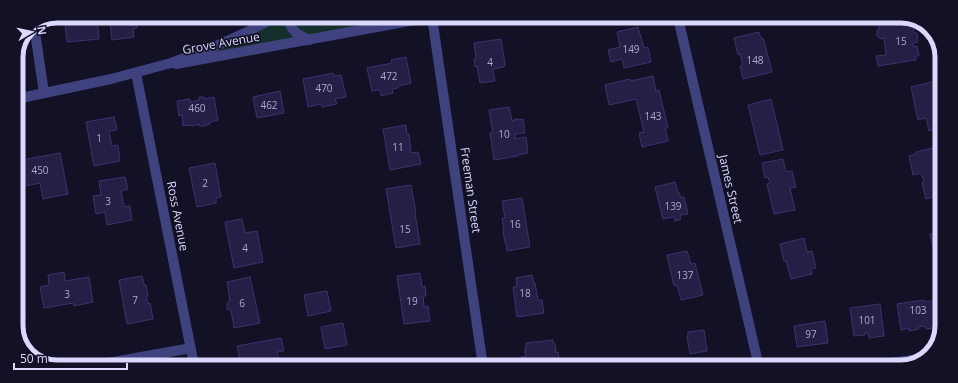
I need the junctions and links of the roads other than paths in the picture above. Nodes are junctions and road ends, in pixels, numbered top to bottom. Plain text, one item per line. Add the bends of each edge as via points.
1 (264, 23) edge
2 (290, 23) edge
3 (399, 23) edge
4 (432, 23) edge
5 (679, 23) edge
6 (35, 31) edge
7 (310, 40) junction
8 (156, 67) junction
9 (136, 73) junction
10 (44, 93) junction
11 (23, 98) edge
12 (190, 348) junction
13 (124, 360) edge
14 (193, 360) edge
15 (482, 360) edge
16 (756, 360) edge

1 - 8 street, Grove Avenue via 216,46
2 - 7 street via 300,36
3 - 7 street, Grove Avenue
4 - 15 street, Freeman Street
5 - 16 street, James Street
6 - 10 street
7 - 8 street, Grove Avenue
8 - 9 street, Grove Avenue
9 - 10 street, Grove Avenue
9 - 12 street, Ross Avenue
10 - 11 street, Grove Avenue
12 - 13 street
12 - 14 street, Ross Avenue

